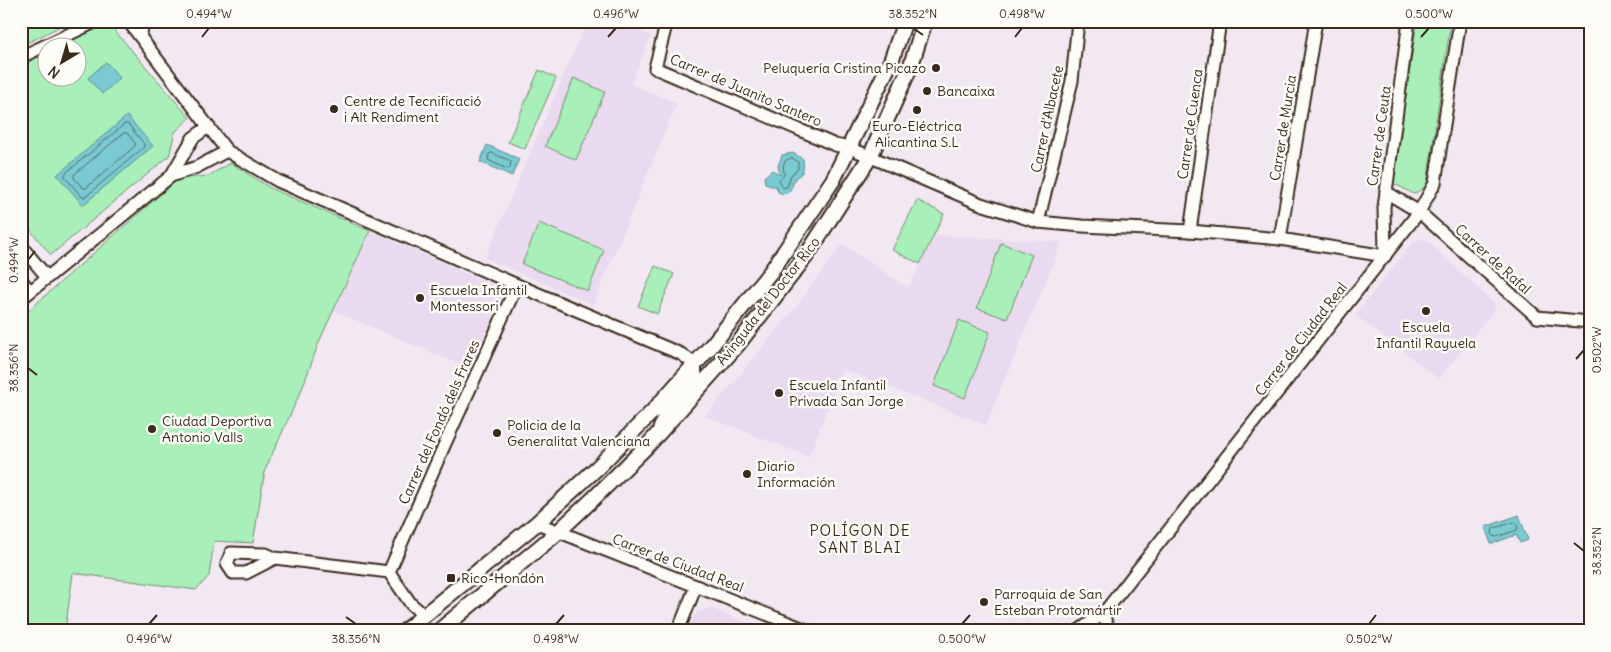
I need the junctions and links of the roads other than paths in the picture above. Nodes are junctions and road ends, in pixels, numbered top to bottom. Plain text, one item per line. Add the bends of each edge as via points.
1 (96, 21) edge
2 (128, 21) edge
3 (144, 21) edge
4 (667, 21) edge
5 (905, 21) edge
6 (925, 21) edge
7 (1078, 21) edge
8 (1220, 21) edge
9 (1316, 21) edge
10 (1409, 21) edge
11 (1460, 21) edge
12 (140, 36) junction
13 (21, 57) edge
14 (208, 127) junction
15 (850, 148) junction
16 (227, 151) junction
17 (870, 157) junction
18 (171, 176) junction
19 (1386, 192) junction
20 (1418, 212) junction
21 (1038, 222) junction
22 (1190, 231) junction
23 (1280, 239) junction
24 (21, 246) edge
25 (1386, 256) junction
26 (47, 277) junction
27 (21, 280) edge
28 (517, 286) junction
29 (26, 295) edge
30 (1590, 322) edge
31 (695, 364) junction
32 (657, 435) junction
33 (537, 523) junction
34 (558, 532) junction
35 (275, 558) dead end
36 (389, 572) junction
37 (696, 586) junction
38 (1103, 614) junction
39 (424, 615) junction
40 (405, 631) edge
41 (439, 631) edge
42 (678, 631) edge
43 (809, 631) edge
44 (1078, 631) edge
45 (1109, 631) edge

1 - 13 street
2 - 12 street
3 - 12 street
4 - 15 street, Carrer de Juanito Santero via 655,68 835,145
5 - 15 street, Avinguda del Doctor Rico via 891,61
6 - 17 street, Avinguda del Doctor Rico via 911,65
7 - 21 street, Carrer d'Albacete via 1072,81
8 - 22 street, Carrer de Cuenca
9 - 23 street, Carrer de Murcia
10 - 19 street, Carrer de Ceuta
11 - 20 street, Carrer de Ciudad Real via 1434,183
12 - 14 street
14 - 16 street
14 - 18 street via 194,138
15 - 17 street, Carrer de Juanito Santero
15 - 31 street, Avinguda del Doctor Rico via 833,180 772,270
16 - 18 street
16 - 28 street via 278,181
17 - 21 street, Carrer de Juanito Santero via 981,204
17 - 32 street, Avinguda del Doctor Rico via 806,256 738,344
18 - 26 street
19 - 20 street, Carrer de Rafal
19 - 25 street, Carrer de Ceuta
20 - 25 street, Carrer de Ciudad Real
20 - 30 street, Carrer de Rafal via 1537,318
21 - 22 street, Carrer de Juanito Santero
22 - 23 street, Carrer de Juanito Santero
23 - 25 street, Carrer de Juanito Santero
24 - 26 street
25 - 38 street, Carrer de Ciudad Real
26 - 29 street
27 - 29 street
28 - 31 street via 680,354
28 - 36 street, Carrer del Fondó dels Frares
31 - 32 street, Avinguda del Doctor Rico via 693,383 663,418
31 - 33 street, Avinguda del Doctor Rico via 598,467
32 - 34 street, Avinguda del Doctor Rico
33 - 34 street, Carrer de Ciudad Real
33 - 39 street, Avinguda del Doctor Rico
34 - 37 street, Carrer de Ciudad Real
34 - 41 street, Avinguda del Doctor Rico
35 - 36 street
36 - 39 street via 411,604
37 - 42 street
37 - 43 street, Carrer de Ciudad Real
38 - 44 street, Carrer de Ciudad Real
38 - 45 street
39 - 40 street, Avinguda del Doctor Rico

